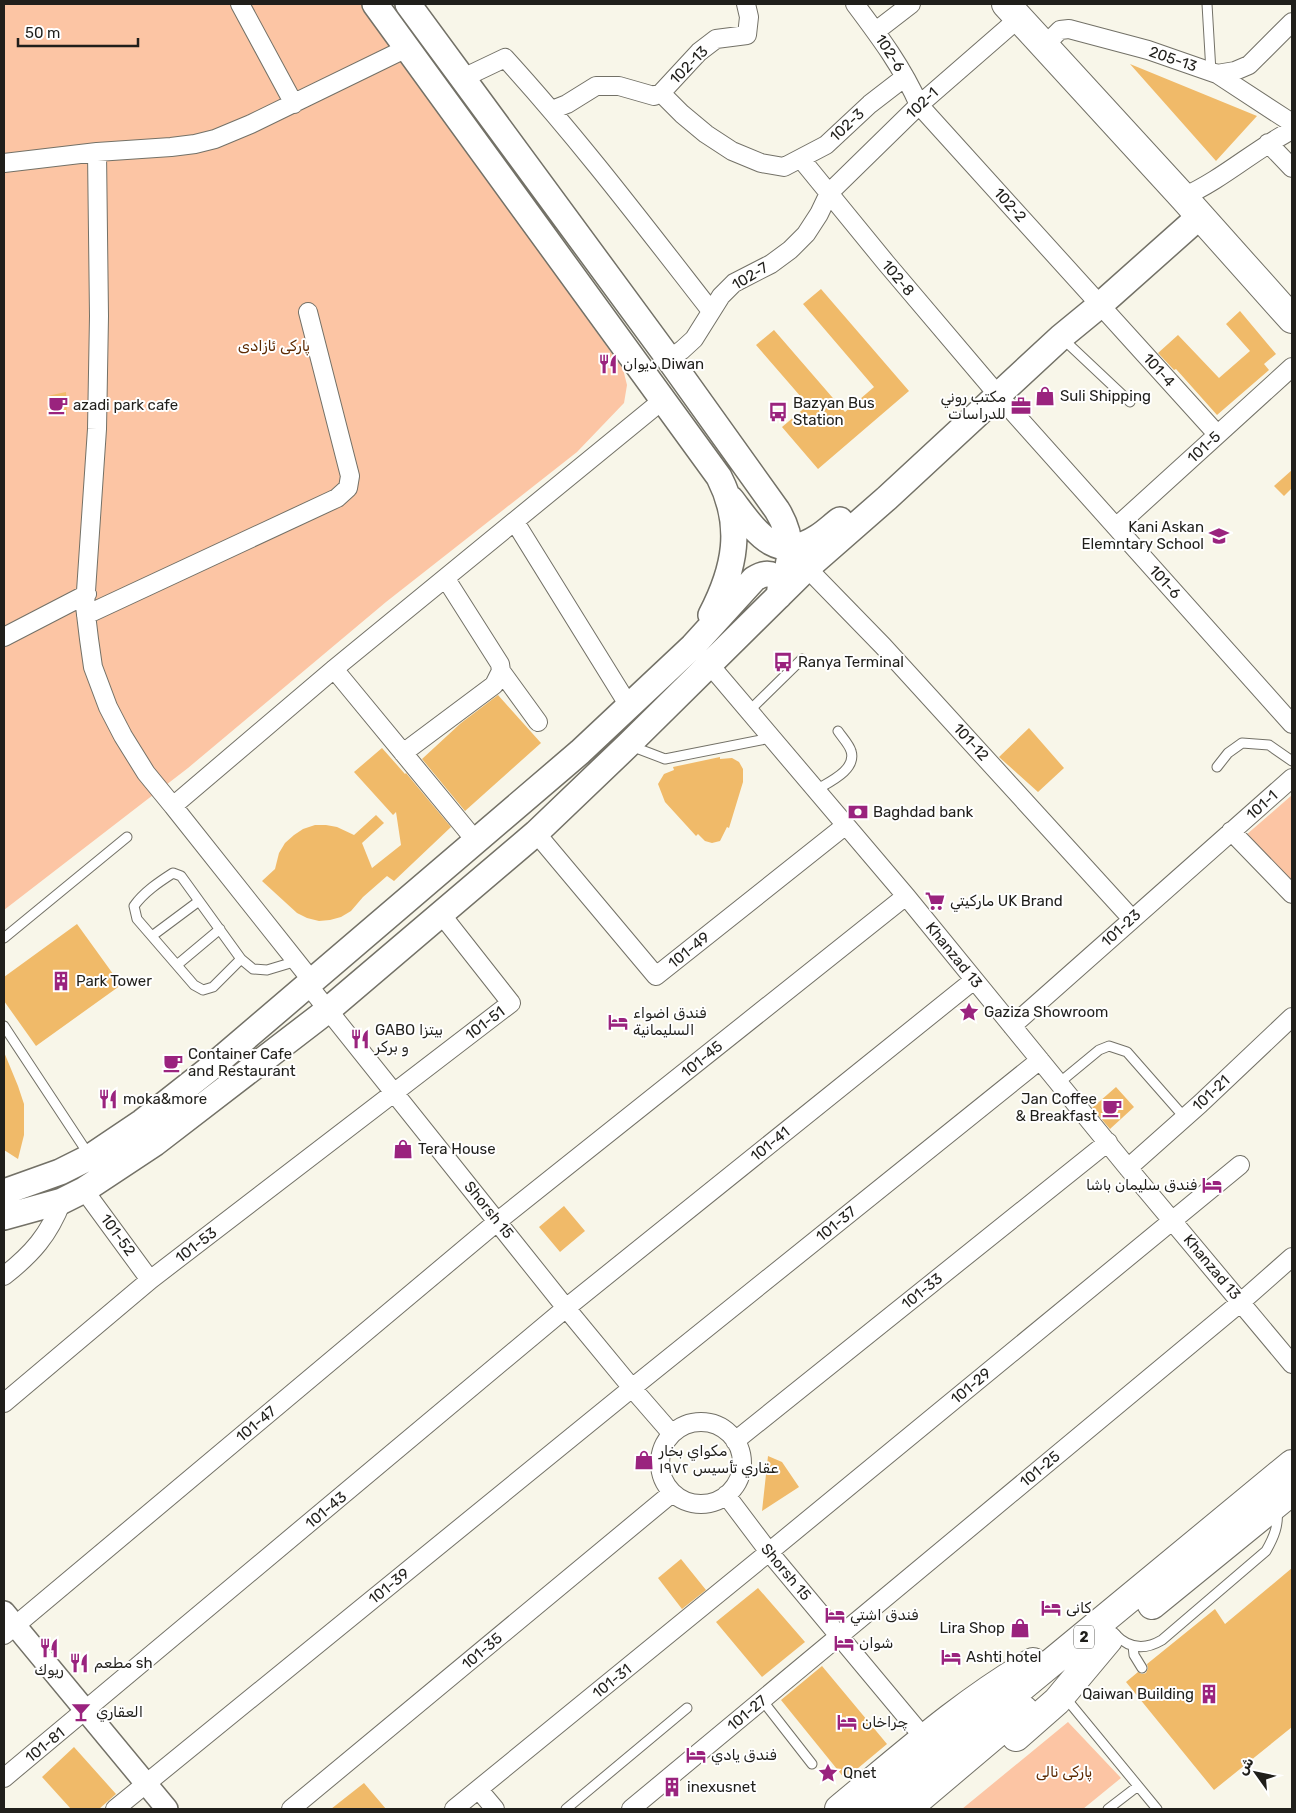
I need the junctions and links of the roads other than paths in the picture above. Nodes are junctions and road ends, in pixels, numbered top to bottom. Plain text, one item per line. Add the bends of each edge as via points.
1 (240, 4) edge
2 (375, 4) edge
3 (746, 4) edge
4 (855, 4) edge
5 (911, 4) edge
6 (1208, 4) edge
7 (412, 5) edge
8 (1012, 11) edge
9 (1292, 22) edge
10 (390, 24) junction
11 (876, 31) junction
12 (1044, 46) junction
13 (407, 48) junction
14 (1214, 73) junction
15 (906, 77) junction
16 (463, 78) junction
17 (661, 93) junction
18 (294, 104) junction
19 (919, 105) junction
20 (552, 110) junction
21 (1292, 123) edge
22 (1292, 130) edge
23 (1268, 143) junction
24 (97, 152) junction
25 (801, 159) junction
26 (4, 163) edge
27 (1292, 168) edge
28 (829, 193) junction
29 (1191, 206) junction
30 (1095, 299) junction
31 (711, 311) junction
32 (308, 312) dead end
33 (1292, 319) edge
34 (1061, 338) junction
35 (669, 359) junction
36 (1292, 367) edge
37 (993, 390) junction
38 (664, 400) junction
39 (1130, 402) dead end
40 (1217, 434) junction
41 (728, 495) junction
42 (515, 522) junction
43 (1116, 528) junction
44 (790, 547) junction
45 (807, 568) junction
46 (446, 579) junction
47 (87, 594) junction
48 (779, 596) junction
49 (86, 615) junction
50 (4, 637) edge
51 (701, 655) junction
52 (802, 659) dead end
53 (334, 669) junction
54 (501, 671) junction
55 (629, 706) junction
56 (748, 712) junction
57 (538, 722) dead end
58 (1292, 724) edge
59 (838, 730) dead end
60 (771, 738) junction
61 (628, 745) junction
62 (403, 752) junction
63 (1292, 761) edge
64 (1217, 767) dead end
65 (1292, 778) edge
66 (816, 790) junction
67 (173, 806) junction
68 (846, 824) junction
69 (1231, 831) junction
70 (536, 833) junction
71 (127, 837) dead end
72 (476, 840) junction
73 (1292, 894) edge
74 (906, 896) junction
75 (199, 901) junction
76 (441, 914) junction
77 (1132, 919) junction
78 (220, 929) junction
79 (152, 936) junction
80 (4, 938) edge
81 (241, 959) junction
82 (297, 961) junction
83 (177, 965) junction
84 (974, 980) junction
85 (310, 983) junction
86 (328, 1010) junction
87 (1292, 1017) edge
88 (4, 1026) edge
89 (1012, 1026) junction
90 (1040, 1060) junction
91 (1059, 1083) junction
92 (393, 1093) junction
93 (1184, 1118) junction
94 (1108, 1142) junction
95 (90, 1157) junction
96 (1240, 1165) dead end
97 (1128, 1168) junction
98 (84, 1190) junction
99 (4, 1192) edge
100 (62, 1201) junction
101 (4, 1217) edge
102 (1172, 1220) junction
103 (498, 1221) junction
104 (1292, 1257) edge
105 (4, 1276) edge
106 (150, 1280) junction
107 (1241, 1302) junction
108 (566, 1308) junction
109 (1292, 1364) edge
110 (632, 1388) junction
111 (4, 1403) edge
112 (672, 1434) junction
113 (735, 1441) junction
114 (1292, 1464) edge
115 (672, 1493) junction
116 (726, 1495) junction
117 (1284, 1498) edge
118 (769, 1552) junction
119 (8, 1625) edge
120 (840, 1636) junction
121 (1113, 1637) junction
122 (1142, 1668) dead end
123 (1062, 1694) junction
124 (762, 1700) junction
125 (687, 1708) dead end
126 (86, 1711) junction
127 (925, 1739) junction
128 (812, 1764) dead end
129 (4, 1778) edge
130 (146, 1783) junction
131 (1138, 1786) junction
132 (479, 1790) junction
133 (115, 1809) edge
134 (167, 1809) edge
135 (291, 1809) edge
136 (454, 1809) edge
137 (495, 1809) edge
138 (566, 1809) edge
139 (631, 1809) edge
140 (839, 1809) edge
141 (874, 1809) edge
142 (907, 1809) edge
143 (934, 1809) edge
144 (1108, 1809) edge
145 (1157, 1809) edge

1 - 18 street
2 - 10 main road
3 - 17 street, 102-13 via 749,17 747,35 716,39 698,52
4 - 11 street, 102-6
5 - 11 street
6 - 14 lane
7 - 10 street
7 - 16 main road
8 - 12 main road
8 - 19 street, 102-1
9 - 14 street, 205-13 via 1249,65 1236,71
10 - 13 main road
11 - 15 street, 102-6
12 - 14 street, 205-13 via 1060,30 1069,29 1148,50
12 - 29 main road
13 - 18 street
13 - 38 main road
14 - 21 street
15 - 19 street, 102-6
15 - 25 street, 102-3 via 870,104 826,145
16 - 20 street via 505,58
16 - 35 main road
17 - 20 street via 654,96 619,86 596,86
17 - 25 street, 102-3 via 700,129 732,151 761,163 784,167
18 - 24 street via 233,132 195,144
19 - 28 street, 102-1
19 - 30 street, 102-2
20 - 31 street
22 - 23 street
23 - 27 street
23 - 29 street via 1214,182
24 - 26 street
24 - 47 street, Shorsh 15 via 99,344
25 - 28 street, 102-8
28 - 31 street, 102-7 via 806,234 770,264 734,283
28 - 37 street, 102-8
29 - 30 main road
29 - 33 main road
30 - 34 main road
30 - 37 main road
30 - 40 street, 101-4
31 - 35 street, 102-7 via 694,338
32 - 49 street via 350,476 348,488 337,498
34 - 37 main road
34 - 39 lane
35 - 44 main road via 777,510 787,530
36 - 40 street, 101-5
37 - 43 street, 101-6
37 - 44 main road via 818,537
37 - 45 main road via 888,498
38 - 41 main road via 719,477
38 - 42 street
40 - 43 street, 101-5
41 - 44 main road via 762,538 776,546
41 - 51 main road via 733,515 731,564
42 - 46 street
42 - 55 street
43 - 58 street, 101-6
44 - 48 main road via 790,566
45 - 48 main road
45 - 77 street, 101-12 via 883,646
46 - 53 street
46 - 54 street via 500,664
47 - 49 street, Shorsh 15
47 - 50 street
48 - 51 main road via 781,582 776,576 765,573 754,579
49 - 67 street, Shorsh 15 via 93,667 108,707 146,773
51 - 55 main road
51 - 56 street, Khanzad 13
51 - 61 main road
52 - 56 lane
53 - 62 street
53 - 67 street
54 - 57 street
54 - 62 street via 494,685
55 - 72 main road
56 - 60 street, Khanzad 13
59 - 66 lane via 851,750 851,761 845,771
60 - 61 lane via 665,758
60 - 66 street, Khanzad 13
61 - 70 main road
62 - 72 street
63 - 64 lane via 1269,745 1242,743
65 - 69 street, 101-1
66 - 68 street, Khanzad 13
67 - 82 street, Shorsh 15
68 - 70 street, 101-49 via 656,976
68 - 74 street, Khanzad 13
69 - 73 street
69 - 77 street, 101-23
70 - 76 main road
71 - 80 lane
72 - 85 main road
74 - 84 street, Khanzad 13
74 - 103 street, 101-45
75 - 78 lane
75 - 79 lane
75 - 79 lane via 181,876 173,873 165,878 140,897 134,906 137,919
76 - 86 main road
76 - 92 street, 101-51 via 511,1003
77 - 89 street, 101-23
78 - 81 lane
78 - 83 lane
79 - 83 lane
81 - 82 lane via 253,969 266,970
81 - 83 lane via 213,987 203,990 194,985
82 - 85 street, Shorsh 15
84 - 89 street, Khanzad 13
84 - 108 street, 101-41
85 - 86 street, Shorsh 15
85 - 95 main road via 208,1070 142,1122
86 - 92 street, Shorsh 15
86 - 98 main road via 156,1143
87 - 93 street, 101-21
88 - 95 lane
89 - 90 street, Khanzad 13
90 - 91 street, Khanzad 13
90 - 110 street, 101-37
91 - 93 lane via 1099,1050 1109,1046 1127,1052
91 - 94 street, Khanzad 13
92 - 103 street, Shorsh 15
92 - 106 street, 101-53
93 - 97 street, 101-21
94 - 97 street, Khanzad 13
94 - 113 street, 101-33
95 - 99 main road via 60,1172
96 - 102 street, 101-29
97 - 102 street, Khanzad 13
98 - 100 main road
98 - 106 street, 101-52
100 - 101 main road
100 - 105 street via 39,1244
102 - 107 street, Khanzad 13
102 - 118 street, 101-29
103 - 108 street, Shorsh 15
103 - 119 street, 101-47
104 - 107 street, 101-25
106 - 111 street, 101-53
107 - 109 street, Khanzad 13
107 - 120 street, 101-25
108 - 110 street, Shorsh 15
108 - 126 street, 101-43
110 - 112 street, Shorsh 15
110 - 130 street, 101-39
112 - 113 street via 693,1422 706,1422 722,1428
112 - 115 street via 660,1457 660,1470
113 - 116 street via 742,1464 740,1476
114 - 121 main road, 2
115 - 116 street via 682,1500 699,1504 716,1501
115 - 135 street, 101-35
116 - 118 street, Shorsh 15
117 - 121 main road, 2
118 - 120 street, Shorsh 15
118 - 132 street, 101-31
119 - 126 street
120 - 124 street, 101-27
120 - 127 street, Shorsh 15
121 - 122 lane via 1134,1654
121 - 123 main road
121 - 127 main road via 1002,1680
121 - 141 main road, 2
121 - 142 main road, 2
123 - 131 lane
123 - 143 main road
124 - 128 lane
124 - 139 street, 101-27
125 - 138 lane
126 - 129 street, 101-81
126 - 130 street
127 - 140 main road
130 - 133 street, 101-39
130 - 134 street
131 - 144 lane
131 - 145 lane
132 - 136 street, 101-31
132 - 137 street

